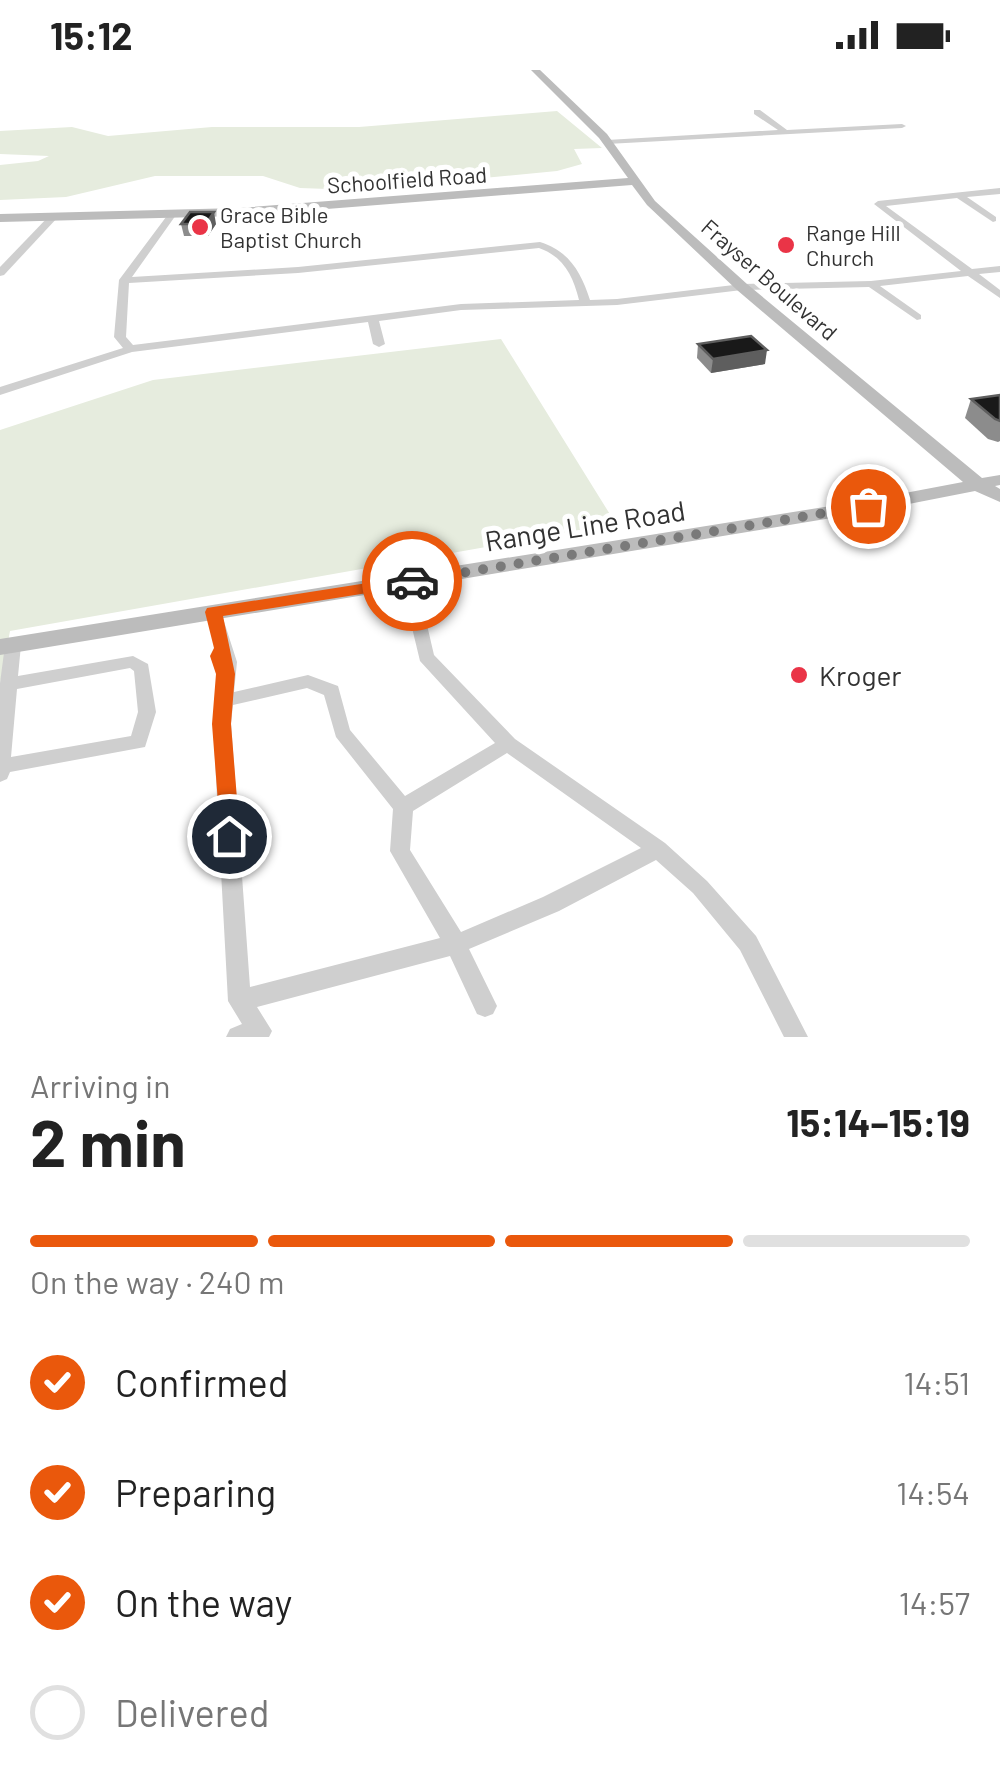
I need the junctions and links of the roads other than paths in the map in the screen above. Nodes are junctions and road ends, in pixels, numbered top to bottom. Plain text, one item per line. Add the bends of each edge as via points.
1 (537, 72) edge
2 (757, 112) dead end
3 (902, 126) dead end
4 (788, 134) junction
5 (608, 142) junction
6 (638, 182) junction
7 (1000, 191) edge
8 (958, 195) junction
9 (172, 215) junction
10 (53, 217) junction
11 (0, 218) edge
12 (993, 219) dead end
13 (1000, 269) edge
14 (0, 272) edge
15 (968, 272) junction
16 (124, 280) junction
17 (871, 284) junction
18 (742, 287) junction
19 (1000, 294) edge
20 (585, 301) junction
21 (916, 317) dead end
22 (374, 320) junction
23 (379, 344) dead end
24 (130, 349) junction
25 (0, 392) edge
26 (990, 483) edge
27 (1000, 496) edge
28 (410, 582) junction
29 (213, 612) junction
30 (6, 646) edge
31 (8, 684) junction
32 (226, 700) junction
33 (508, 744) junction
34 (1, 766) edge
35 (0, 774) edge
36 (403, 807) junction
37 (658, 849) junction
38 (456, 944) junction
39 (239, 1001) junction
40 (485, 1006) dead end
41 (238, 1037) edge
42 (796, 1037) edge

1 - 5 main road, Frayser Boulevard
2 - 4 street
3 - 4 street
4 - 5 street
5 - 6 main road, Frayser Boulevard
6 - 9 main road, Schoolfield Road
6 - 18 main road, Frayser Boulevard via 651,204
7 - 8 street
8 - 12 street
8 - 15 street via 878,204
9 - 10 main road, Schoolfield Road
9 - 16 street
10 - 11 main road, Schoolfield Road
10 - 14 street
13 - 15 street
15 - 17 street
15 - 19 street
16 - 20 street via 540,245 561,252
16 - 24 street via 120,337
17 - 18 street
17 - 21 street
18 - 20 street
18 - 26 main road, Frayser Boulevard
20 - 22 street via 461,307
22 - 23 street
22 - 24 street
24 - 25 street
26 - 27 main road, Frayser Boulevard
26 - 28 main road, Range Line Road
28 - 29 main road, Range Line Road
28 - 33 street via 426,657
29 - 30 main road, Range Line Road
29 - 32 street via 224,649
30 - 31 street
31 - 34 street
31 - 34 street via 133,662 142,668 147,712 139,742
32 - 36 street via 308,681 332,691 342,732
32 - 39 street via 222,724
33 - 36 street
33 - 37 street
34 - 35 street
36 - 38 street via 400,851
37 - 38 street
37 - 42 street via 748,943
38 - 39 street
38 - 40 street
39 - 41 street via 260,1032

